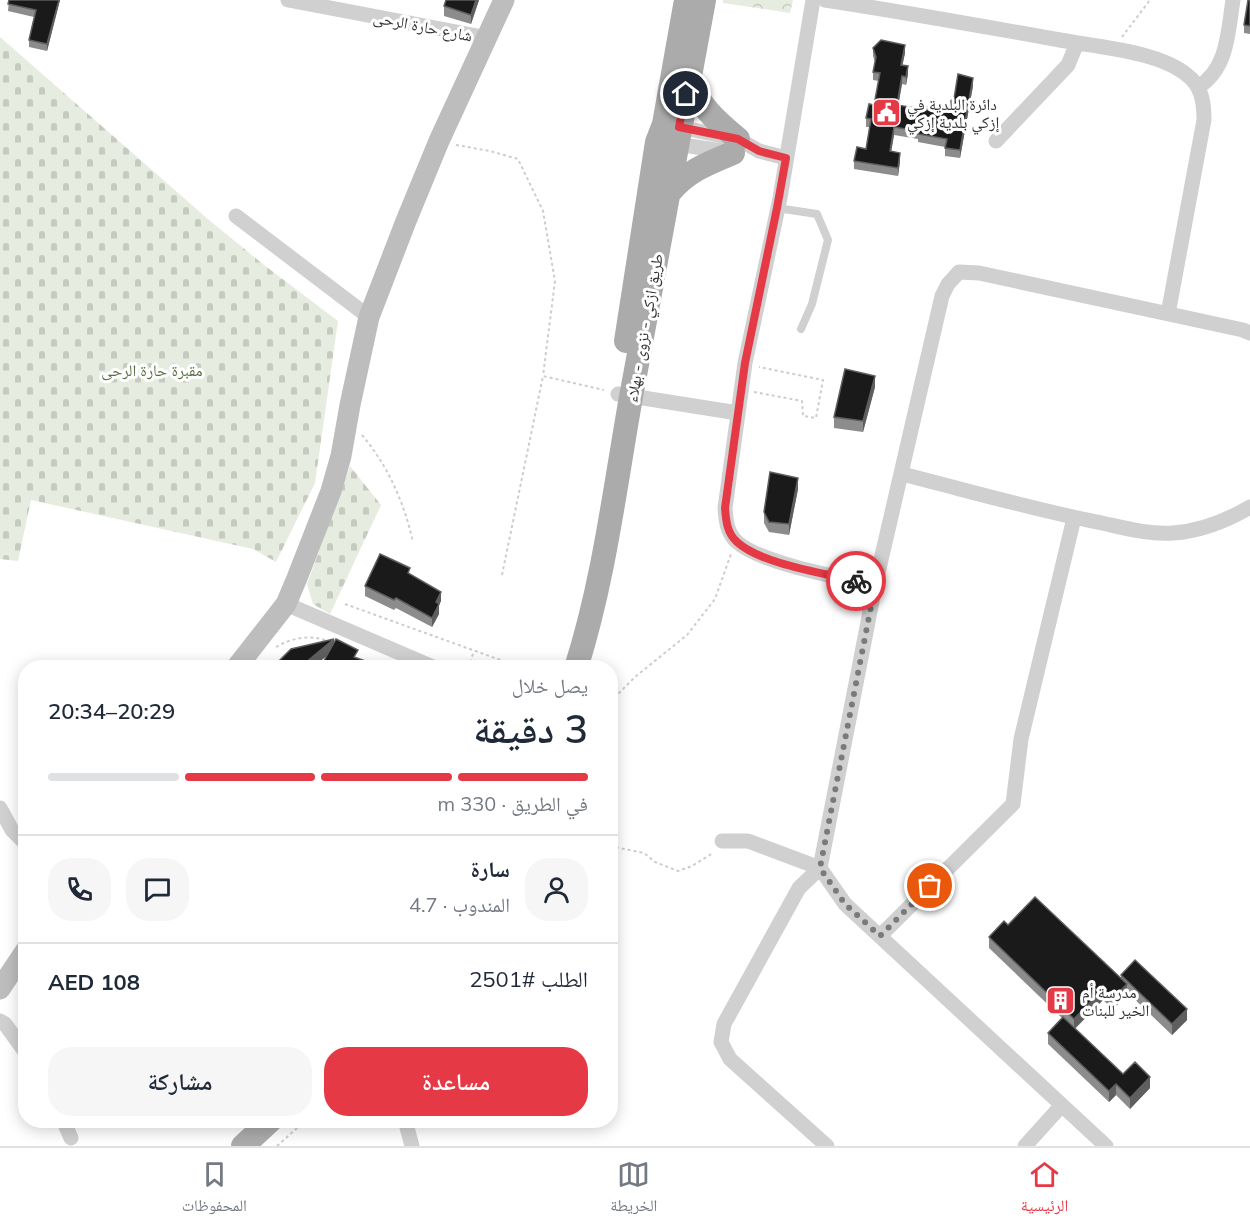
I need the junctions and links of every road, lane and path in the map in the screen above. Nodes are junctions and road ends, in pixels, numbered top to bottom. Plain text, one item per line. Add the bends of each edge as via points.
1 (288, 0) edge
2 (504, 0) edge
3 (686, 0) edge
4 (704, 0) edge
5 (813, 0) edge
6 (825, 0) edge
7 (1150, 0) edge
8 (1233, 0) edge
9 (919, 7) edge
10 (488, 38) junction
11 (1077, 44) junction
12 (1120, 49) junction
13 (689, 78) junction
14 (1198, 87) junction
15 (669, 134) junction
16 (439, 141) junction
17 (996, 141) dead end
18 (736, 146) junction
19 (786, 158) junction
20 (670, 192) junction
21 (777, 208) junction
22 (236, 216) dead end
23 (1168, 314) junction
24 (369, 317) junction
25 (801, 329) dead end
26 (1250, 333) edge
27 (745, 363) junction
28 (543, 376) junction
29 (742, 390) junction
30 (625, 394) junction
31 (738, 413) junction
32 (347, 419) junction
33 (902, 474) junction
34 (1250, 507) edge
35 (1074, 518) junction
36 (736, 541) junction
37 (413, 542) dead end
38 (502, 575) dead end
39 (875, 586) junction
40 (286, 604) junction
41 (345, 604) dead end
42 (334, 642) edge
43 (275, 647) dead end
44 (474, 651) junction
45 (242, 660) edge
46 (416, 660) edge
47 (471, 660) edge
48 (500, 660) edge
49 (578, 660) edge
50 (618, 694) edge
51 (0, 808) edge
52 (18, 836) edge
53 (722, 841) joint
54 (618, 848) edge
55 (820, 868) junction
56 (880, 936) junction
57 (18, 962) edge
58 (0, 989) edge
59 (0, 1021) edge
60 (18, 1042) edge
61 (1062, 1105) junction
62 (66, 1128) edge
63 (262, 1128) edge
64 (297, 1128) edge
65 (407, 1128) edge
66 (70, 1138) dead end
67 (243, 1146) edge
68 (277, 1146) edge
69 (412, 1146) edge
70 (827, 1146) edge
71 (1025, 1146) edge
72 (1106, 1146) edge

1 - 10 street, شارع حارة الرحى
2 - 10 street
3 - 15 main road, طريق ازكي - نزوى - بهلاء
4 - 13 main road, طريق ازكي - نزوى - بهلاء
5 - 19 street
6 - 9 street
7 - 12 path via 1122,36
8 - 14 street via 1217,71
9 - 11 street
10 - 16 street
11 - 12 street
11 - 17 street via 1068,65
12 - 14 street via 1162,61 1187,74
13 - 15 main road, طريق ازكي - نزوى - بهلاء
13 - 18 main road via 700,103
14 - 23 street via 1204,103 1204,120
15 - 18 street
15 - 20 main road, طريق ازكي - نزوى - بهلاء
15 - 30 main road, طريق ازكي - نزوى - بهلاء
16 - 24 street
16 - 28 path via 518,159 543,211 555,281
18 - 19 street
18 - 20 main road via 681,178
19 - 21 street
20 - 30 main road, طريق ازكي - نزوى - بهلاء
21 - 25 lane via 817,214 828,240 812,304
21 - 27 street
22 - 24 street
23 - 26 street
23 - 33 street via 959,272 942,296
24 - 32 street
27 - 29 street
27 - 29 path via 823,381 816,418 802,416 802,401
28 - 30 path
28 - 38 path
29 - 31 street
30 - 31 street
30 - 49 main road, طريق ازكي - نزوى - بهلاء via 590,564
31 - 36 street via 725,508 727,526
32 - 37 path via 364,436 390,475
32 - 40 street via 331,491
33 - 35 street
33 - 39 street
34 - 35 street via 1226,521 1171,533 1138,531
35 - 56 street via 1021,740 1013,804
36 - 39 street via 767,558
36 - 50 path via 716,599 687,635
39 - 55 street
40 - 45 street
40 - 46 street
41 - 44 path
42 - 43 path via 302,637
44 - 47 path
44 - 48 path
51 - 52 street
53 - 54 path via 716,851 678,871 644,853
53 - 55 street via 748,841
55 - 56 street via 845,904
55 - 70 street via 799,888 724,1024 721,1042 730,1059
56 - 61 street
57 - 58 street
59 - 60 street
61 - 71 street
61 - 72 street
62 - 66 street
63 - 67 main road
64 - 68 path
65 - 69 street

